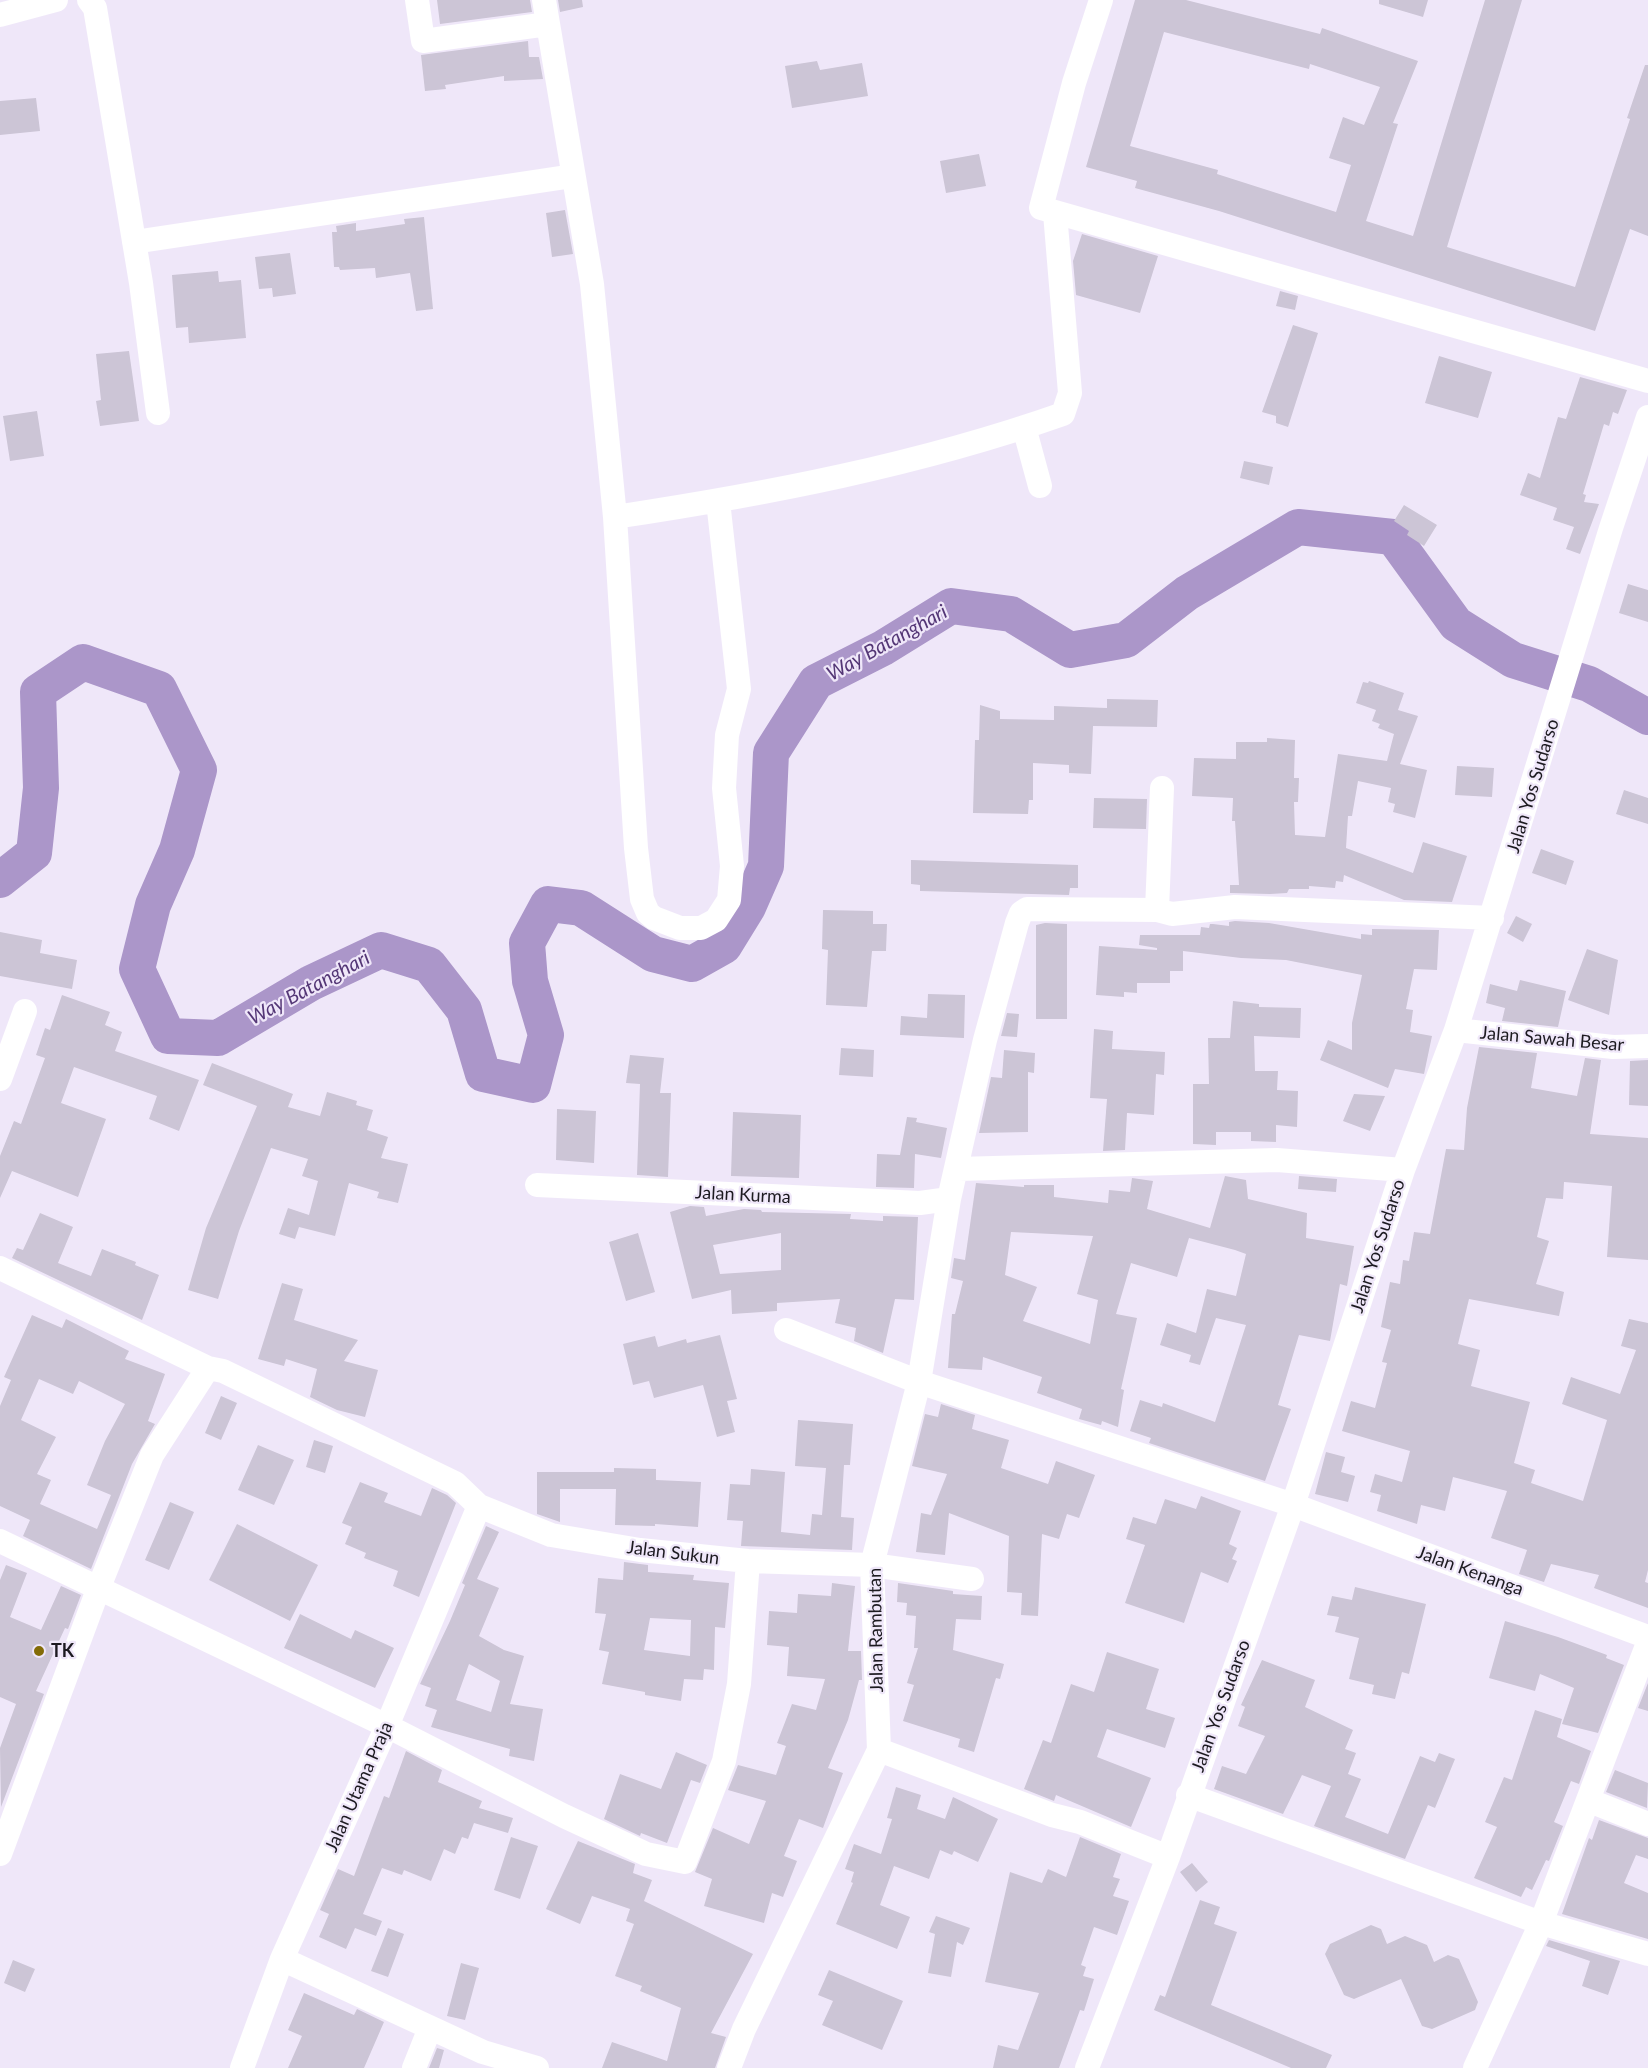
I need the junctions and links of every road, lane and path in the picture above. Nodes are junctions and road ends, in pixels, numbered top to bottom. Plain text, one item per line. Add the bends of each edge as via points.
1 (56, 0) edge
2 (89, 0) edge
3 (417, 0) edge
4 (544, 0) edge
5 (1101, 0) edge
6 (6, 9) edge
7 (548, 24) junction
8 (573, 176) junction
9 (1055, 213) junction
10 (134, 242) junction
11 (1648, 381) edge
12 (158, 413) dead end
13 (1648, 417) edge
14 (1024, 427) junction
15 (1040, 486) dead end
16 (718, 501) junction
17 (615, 517) junction
18 (1162, 788) dead end
19 (1157, 910) junction
20 (1492, 918) junction
21 (25, 1011) dead end
22 (1456, 1030) junction
23 (1648, 1046) edge
24 (0, 1079) edge
25 (958, 1169) junction
26 (1403, 1170) junction
27 (537, 1185) dead end
28 (950, 1199) junction
29 (0, 1268) edge
30 (786, 1330) dead end
31 (208, 1368) junction
32 (918, 1382) junction
33 (1293, 1505) junction
34 (479, 1506) junction
35 (0, 1541) edge
36 (748, 1561) junction
37 (872, 1565) junction
38 (972, 1579) dead end
39 (99, 1587) junction
40 (1648, 1637) edge
41 (1648, 1643) edge
42 (387, 1726) junction
43 (879, 1750) junction
44 (1188, 1796) junction
45 (1590, 1801) junction
46 (1648, 1824) edge
47 (0, 1854) edge
48 (1168, 1857) junction
49 (1541, 1923) junction
50 (1648, 1954) edge
51 (282, 1959) junction
52 (430, 2028) junction
53 (242, 2068) edge
54 (414, 2068) edge
55 (537, 2068) edge
56 (729, 2068) edge
57 (1087, 2068) edge
58 (1475, 2068) edge

1 - 6 street
2 - 10 street via 95,8
3 - 7 street via 423,41
4 - 7 street
5 - 9 street via 1041,203 1041,208
7 - 8 street
8 - 10 street
8 - 17 street via 592,284
9 - 11 street
9 - 14 street via 1070,393 1063,414
10 - 12 street
13 - 20 street, Jalan Yos Sudarso
14 - 15 street
14 - 16 street via 865,472
16 - 17 street
16 - 17 street via 739,689 727,735 724,788 732,866 729,900 716,920 701,928 680,928 654,918 642,899
18 - 19 street
19 - 20 street via 1172,914 1235,907
19 - 25 street, Jalan Rambutan via 1021,912 985,1040
20 - 22 street, Jalan Yos Sudarso
21 - 24 street
22 - 23 street, Jalan Sawah Besar via 1613,1047
22 - 26 street, Jalan Yos Sudarso
25 - 26 street via 1277,1160
25 - 28 street, Jalan Rambutan
26 - 33 street, Jalan Yos Sudarso
27 - 28 street, Jalan Kurma via 920,1203
28 - 32 street, Jalan Rambutan
29 - 31 street
30 - 32 street, Jalan Kenanga
31 - 34 street via 223,1371 455,1483
31 - 39 street via 152,1455
32 - 33 street, Jalan Kenanga
32 - 37 street, Jalan Rambutan
33 - 40 street, Jalan Kenanga
33 - 44 street, Jalan Yos Sudarso
34 - 36 street, Jalan Sukun via 552,1535 640,1550
34 - 42 street, Jalan Utama Praja
35 - 39 street
36 - 37 street, Jalan Sukun
36 - 42 street via 739,1684 724,1761 685,1862 646,1854
37 - 38 street, Jalan Sukun
37 - 43 street, Jalan Rambutan
39 - 42 street
39 - 47 street
41 - 45 street
42 - 51 street, Jalan Utama Praja
43 - 48 street
43 - 56 street, Jalan Rambutan via 744,2029
44 - 48 street, Jalan Yos Sudarso
44 - 49 street
45 - 46 street
45 - 49 street
48 - 57 street, Jalan Yos Sudarso
49 - 50 street
49 - 58 street
51 - 52 street
51 - 53 street, Jalan Utama Praja
52 - 54 street
52 - 55 street via 483,2052

